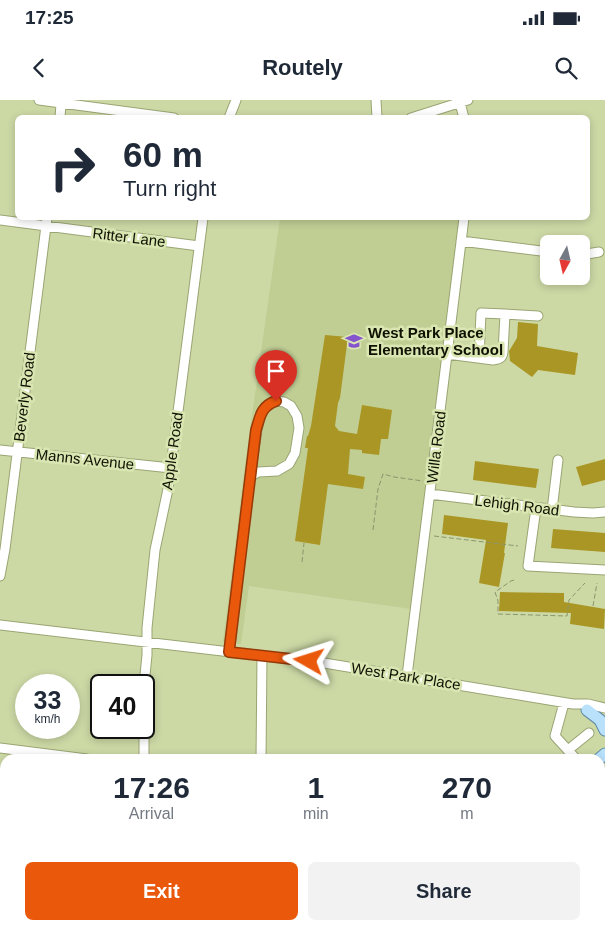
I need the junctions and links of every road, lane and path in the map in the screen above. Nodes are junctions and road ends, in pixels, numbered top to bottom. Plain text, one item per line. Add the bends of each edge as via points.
1 (39, 100) edge
2 (236, 100) edge
3 (376, 100) edge
4 (464, 101) edge
5 (62, 103) junction
6 (60, 115) edge
7 (152, 115) edge
8 (230, 115) edge
9 (377, 115) edge
10 (420, 115) edge
11 (464, 115) edge
12 (0, 220) edge
13 (203, 220) edge
14 (464, 220) edge
15 (46, 222) edge
16 (461, 241) junction
17 (199, 246) junction
18 (540, 251) edge
19 (599, 252) dead end
20 (590, 254) edge
21 (505, 314) junction
22 (538, 316) dead end
23 (447, 354) junction
24 (479, 358) junction
25 (0, 450) edge
26 (17, 452) junction
27 (558, 460) dead end
28 (170, 468) junction
29 (250, 476) junction
30 (424, 481) dead end
31 (430, 494) junction
32 (536, 508) junction
33 (552, 510) junction
34 (605, 512) edge
35 (373, 530) dead end
36 (433, 536) dead end
37 (304, 543) dead end
38 (518, 546) dead end
39 (302, 562) dead end
40 (605, 570) edge
41 (0, 576) edge
42 (514, 580) dead end
43 (585, 582) dead end
44 (597, 583) dead end
45 (593, 606) dead end
46 (0, 625) edge
47 (147, 642) junction
48 (229, 652) junction
49 (262, 656) junction
50 (145, 674) edge
51 (407, 676) junction
52 (564, 703) junction
53 (573, 704) junction
54 (605, 708) edge
55 (587, 710) junction
56 (605, 716) edge
57 (605, 730) edge
58 (589, 733) dead end
59 (144, 739) edge
60 (0, 748) edge
61 (568, 750) junction
62 (47, 754) edge
63 (144, 754) edge
64 (262, 754) edge
65 (572, 754) edge

1 - 5 street
2 - 8 street
3 - 9 street
4 - 10 street
4 - 11 street
5 - 6 street
5 - 7 street
12 - 15 street, Ritter Lane
13 - 17 street, Apple Road
14 - 16 street, Willa Road
15 - 17 street, Ritter Lane
15 - 26 street, Beverly Road
16 - 18 street
16 - 23 street, Willa Road
17 - 28 street, Apple Road
19 - 20 street
21 - 22 street
21 - 24 street via 501,357 493,360
21 - 24 street via 481,313
23 - 24 street
23 - 31 street, Willa Road
25 - 26 street, Manns Avenue
26 - 28 street, Manns Avenue
26 - 41 street, Beverly Road
27 - 33 street
28 - 47 street, Apple Road via 155,550
29 - 29 street via 261,413 270,403 284,402 298,416 295,453 289,464 277,471
29 - 48 street
30 - 35 path via 383,474
31 - 32 street, Lehigh Road
31 - 51 street, Willa Road
32 - 33 street, Lehigh Road
32 - 40 street via 528,566
33 - 34 street, Lehigh Road
36 - 38 path
37 - 39 path
42 - 43 path via 495,592 498,614 567,616 569,600
44 - 45 path
46 - 47 street, West Park Place
47 - 48 street, West Park Place
47 - 50 street, Apple Road
48 - 49 street, West Park Place
49 - 51 street, West Park Place
49 - 64 street
51 - 52 street, West Park Place
52 - 53 street, West Park Place
52 - 61 street via 555,736
53 - 54 street, West Park Place
53 - 55 street, West Park Place
55 - 56 street, West Park Place
55 - 57 main road via 600,720
58 - 61 street
59 - 63 street
60 - 62 street
61 - 65 street

